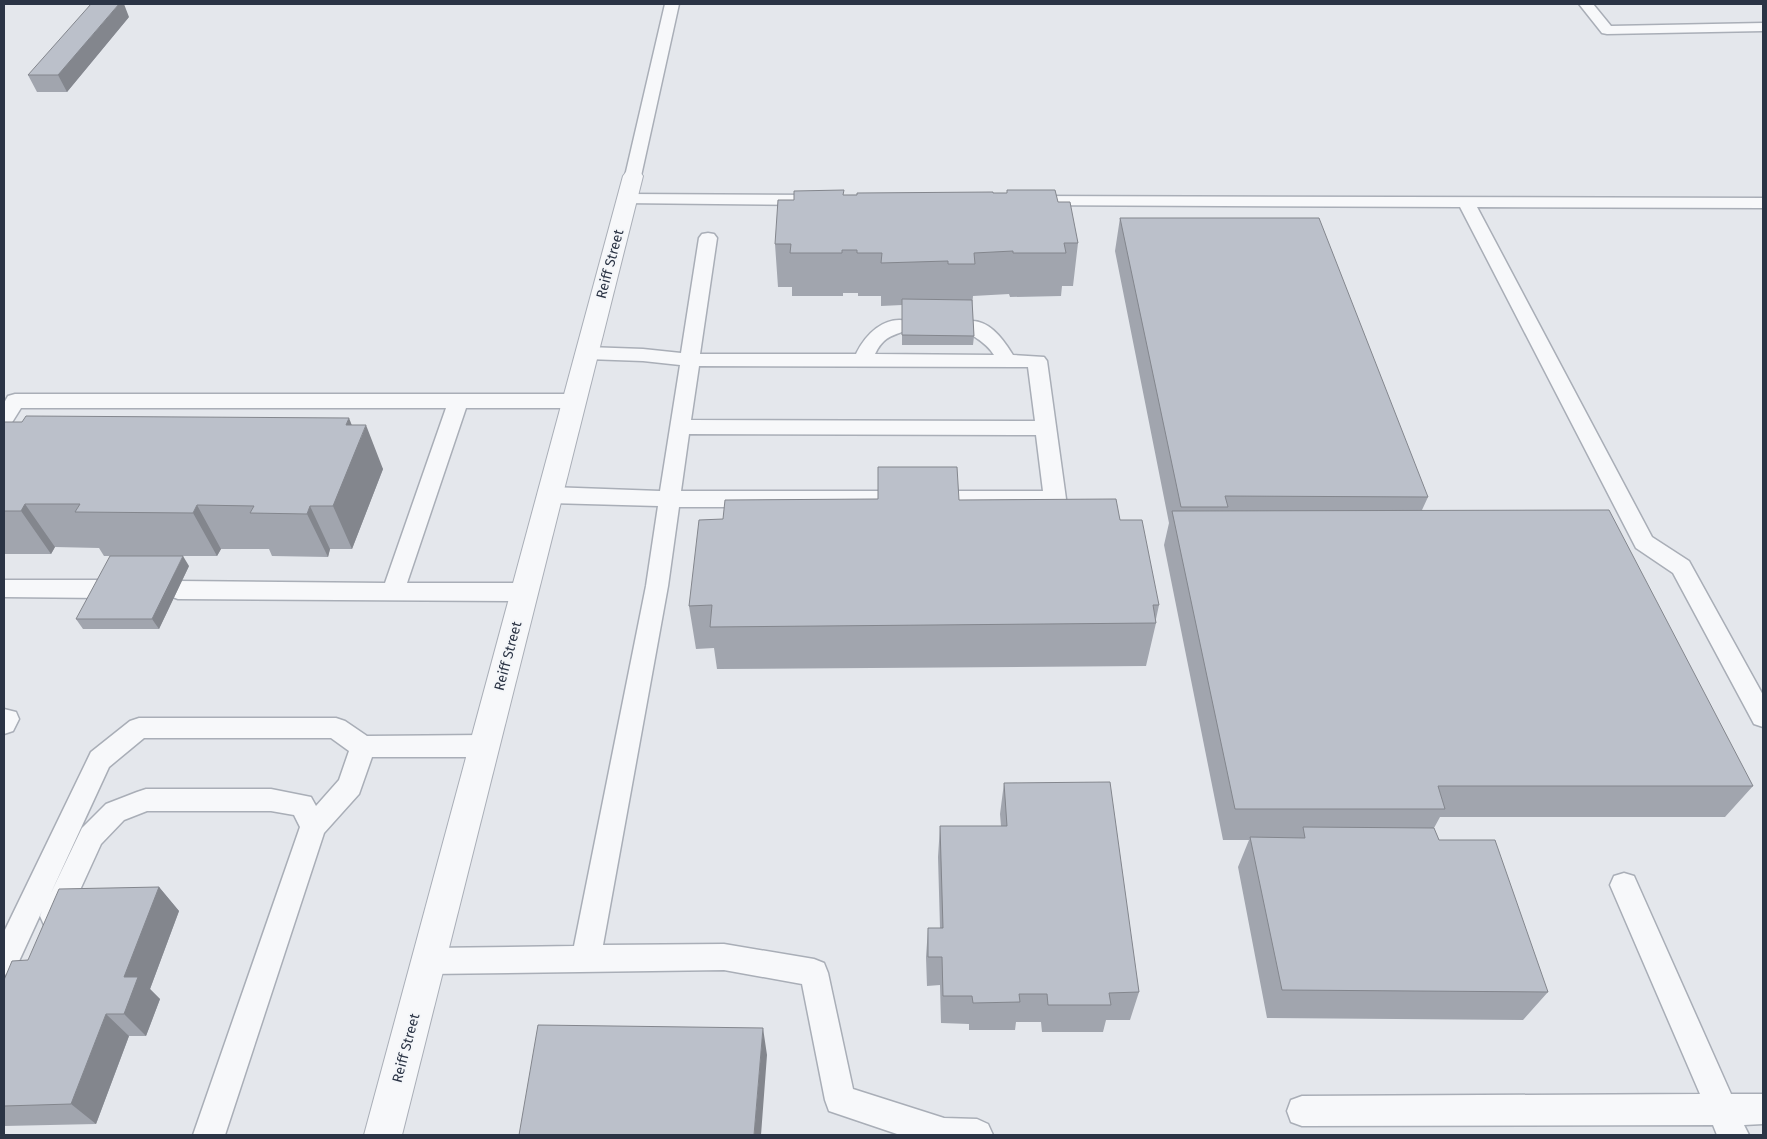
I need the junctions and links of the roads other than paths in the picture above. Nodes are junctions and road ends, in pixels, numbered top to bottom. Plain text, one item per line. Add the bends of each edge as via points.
1 (672, 4) edge
2 (1586, 4) edge
3 (1763, 27) edge
4 (630, 188) junction
5 (837, 200) edge
6 (1016, 200) edge
7 (1466, 202) junction
8 (1763, 203) edge
9 (708, 238) dead end
10 (901, 325) edge
11 (972, 326) edge
12 (587, 353) junction
13 (690, 360) junction
14 (862, 361) junction
15 (1007, 361) junction
16 (458, 401) junction
17 (575, 401) junction
18 (4, 419) edge
19 (680, 427) junction
20 (1046, 428) junction
21 (550, 495) junction
22 (669, 499) junction
23 (852, 499) junction
24 (978, 499) junction
25 (871, 518) edge
26 (961, 518) edge
27 (4, 588) edge
28 (104, 589) edge
29 (178, 590) dead end
30 (393, 591) junction
31 (525, 592) junction
32 (1763, 717) edge
33 (4, 719) edge
34 (4, 724) edge
35 (484, 746) junction
36 (363, 747) junction
37 (313, 827) junction
38 (1624, 885) dead end
39 (45, 936) edge
40 (586, 959) junction
41 (428, 961) junction
42 (4, 962) edge
43 (1763, 1109) edge
44 (1302, 1111) dead end
45 (1728, 1122) edge
46 (209, 1135) edge
47 (383, 1135) edge
48 (977, 1135) edge

1 - 4 lane
2 - 3 lane via 1607,30
4 - 5 lane
4 - 12 street, Reiff Street
6 - 7 lane
7 - 8 lane
7 - 32 lane via 1644,542 1681,567
9 - 13 lane
10 - 14 lane via 882,331 873,339
11 - 15 lane via 997,343
12 - 13 lane
12 - 17 street, Reiff Street
13 - 14 lane
13 - 19 lane
14 - 15 lane
15 - 20 lane via 1037,362
16 - 17 lane
16 - 18 lane via 16,401
16 - 30 lane
17 - 21 street, Reiff Street
19 - 20 lane
19 - 22 lane
20 - 24 lane via 1055,499
21 - 22 lane
21 - 31 street, Reiff Street
22 - 23 lane
22 - 40 lane via 656,586
23 - 24 lane
23 - 25 lane via 858,510
24 - 26 lane
27 - 28 lane
29 - 30 lane
30 - 31 lane
31 - 35 street, Reiff Street
33 - 34 lane via 7,719
35 - 36 lane
35 - 41 street, Reiff Street
36 - 37 lane via 350,786
36 - 42 lane via 336,728 139,728 100,760
37 - 39 lane via 302,805 271,800 146,800 115,812 91,836
37 - 46 lane
38 - 45 lane
40 - 41 lane
40 - 48 lane via 724,957 814,973 840,1100 944,1134
41 - 47 street, Reiff Street
43 - 45 lane
44 - 45 lane

